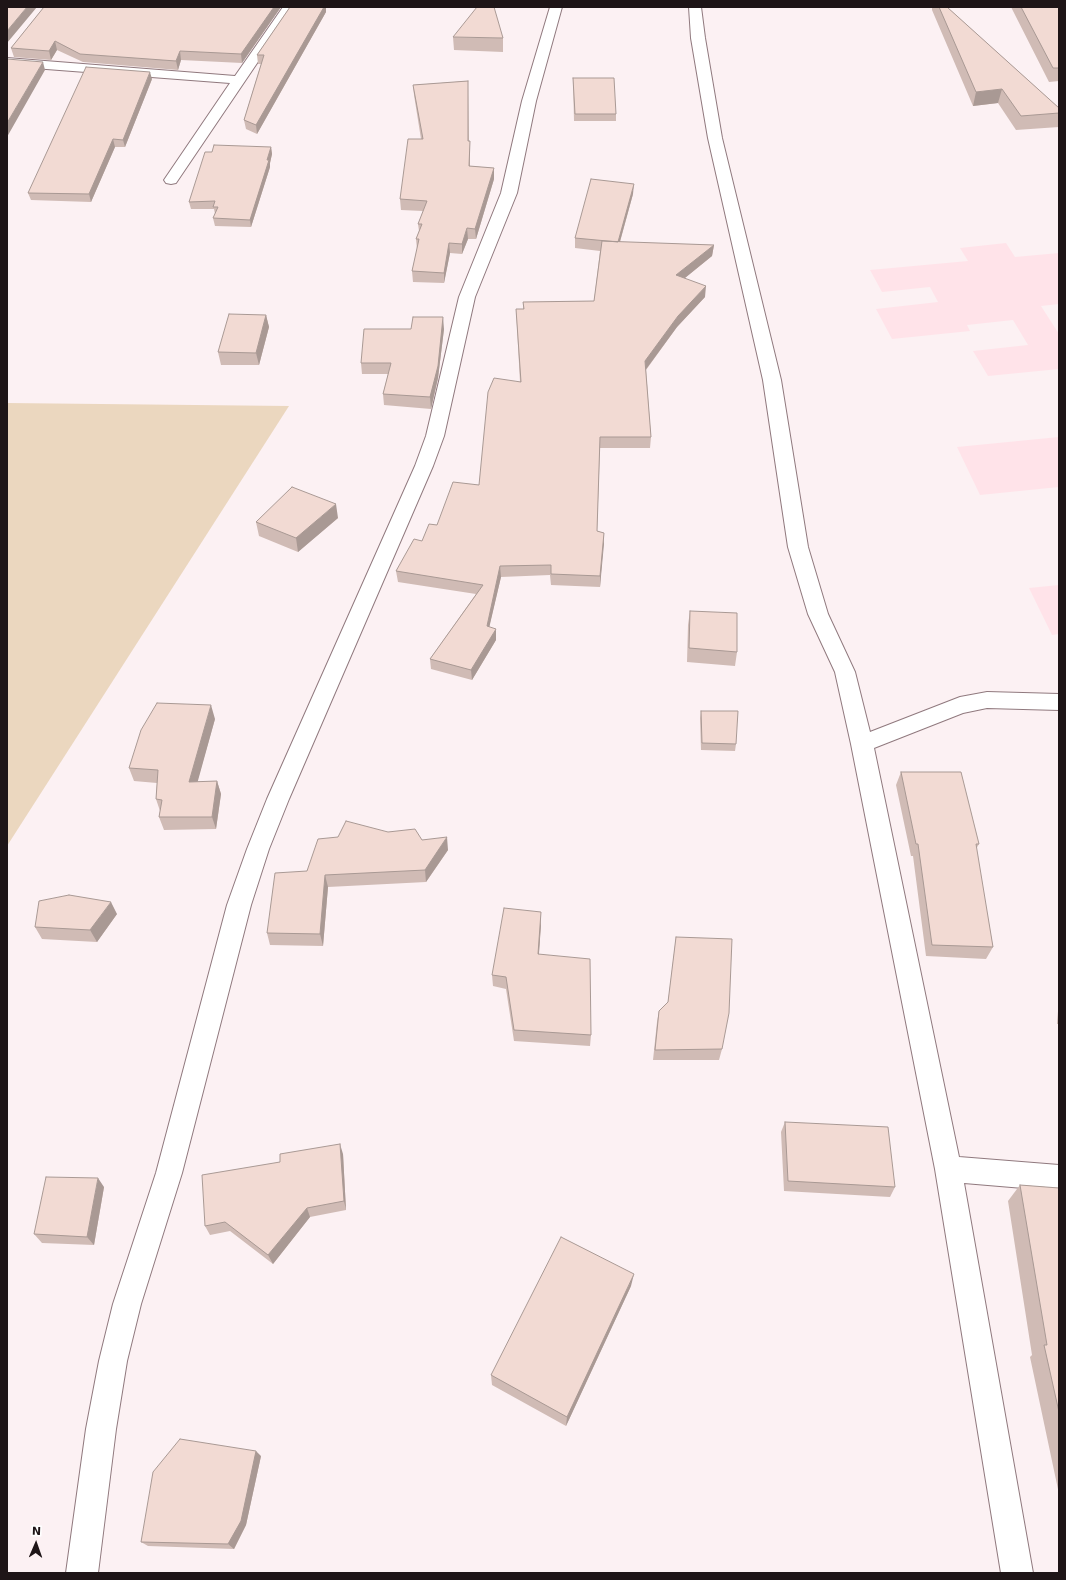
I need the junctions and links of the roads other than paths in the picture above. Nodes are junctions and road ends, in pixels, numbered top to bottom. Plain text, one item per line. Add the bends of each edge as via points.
1 (273, 7) edge
2 (556, 7) edge
3 (695, 7) edge
4 (287, 10) edge
5 (7, 62) edge
6 (240, 80) junction
7 (171, 180) dead end
8 (1059, 702) edge
9 (862, 744) junction
10 (948, 1169) junction
11 (1059, 1178) edge
12 (82, 1573) edge
13 (1017, 1573) edge

1 - 4 street
2 - 12 street via 528,101 509,193 467,297 435,436 278,799 239,905 169,1173 127,1304 113,1361 101,1429
3 - 9 street via 716,138 772,380 798,547 818,614 845,672
4 - 6 street
5 - 6 street
6 - 7 street
8 - 9 street via 987,700 960,705
9 - 10 street
10 - 11 street
10 - 13 street

